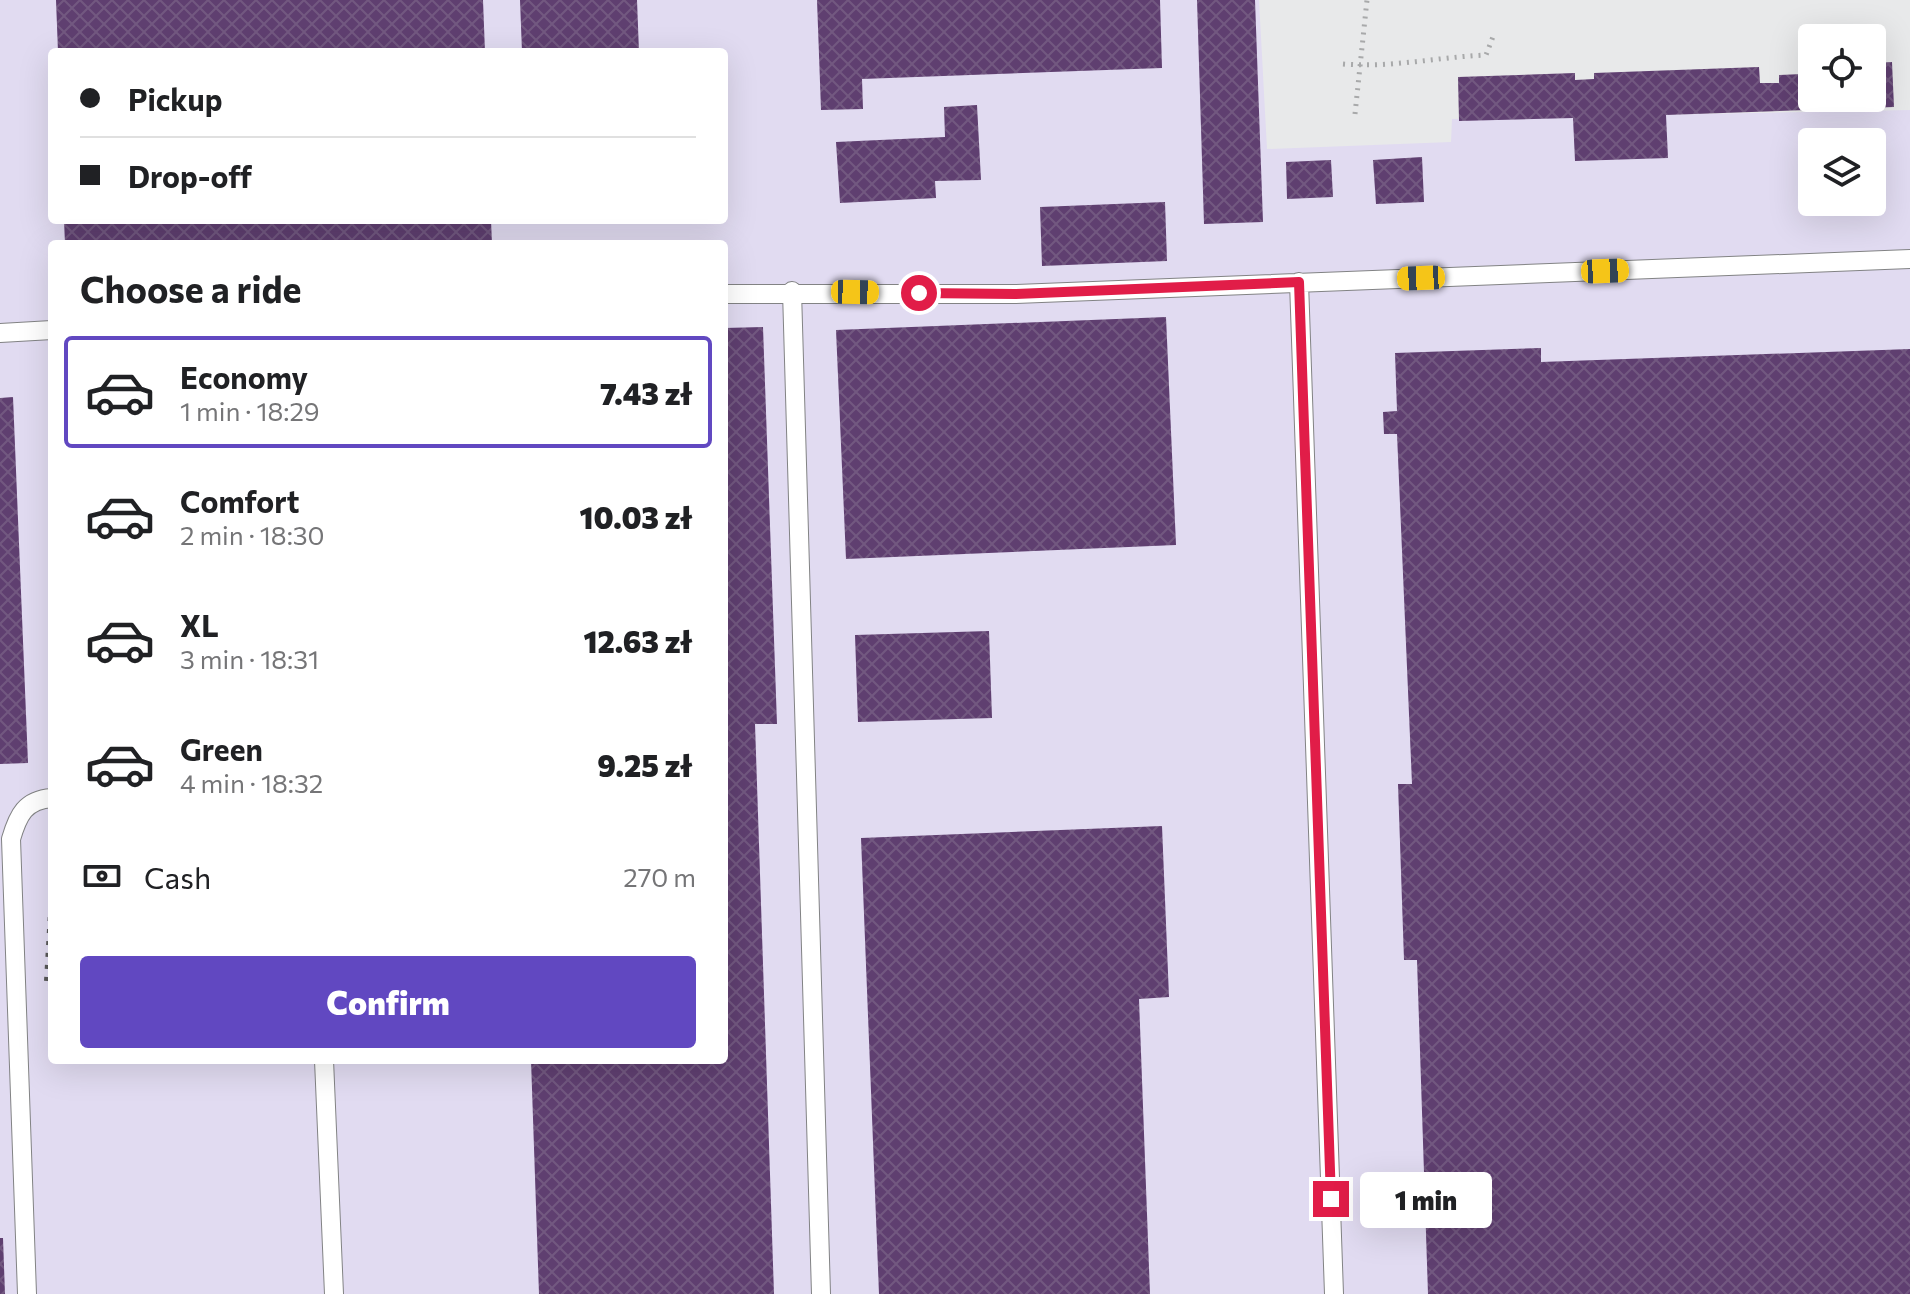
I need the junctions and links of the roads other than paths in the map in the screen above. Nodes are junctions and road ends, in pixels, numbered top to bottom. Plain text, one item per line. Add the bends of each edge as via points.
1 (1910, 259) edge
2 (1299, 282) junction
3 (792, 291) junction
4 (728, 294) edge
5 (48, 330) edge
6 (0, 333) edge
7 (48, 799) edge
8 (324, 1064) edge
9 (27, 1294) edge
10 (334, 1294) edge
11 (821, 1294) edge
12 (1334, 1294) edge

1 - 2 lane
2 - 3 lane via 1015,294
2 - 12 lane
3 - 4 lane
3 - 11 lane
5 - 6 lane
7 - 9 lane via 25,806 11,839
8 - 10 lane

